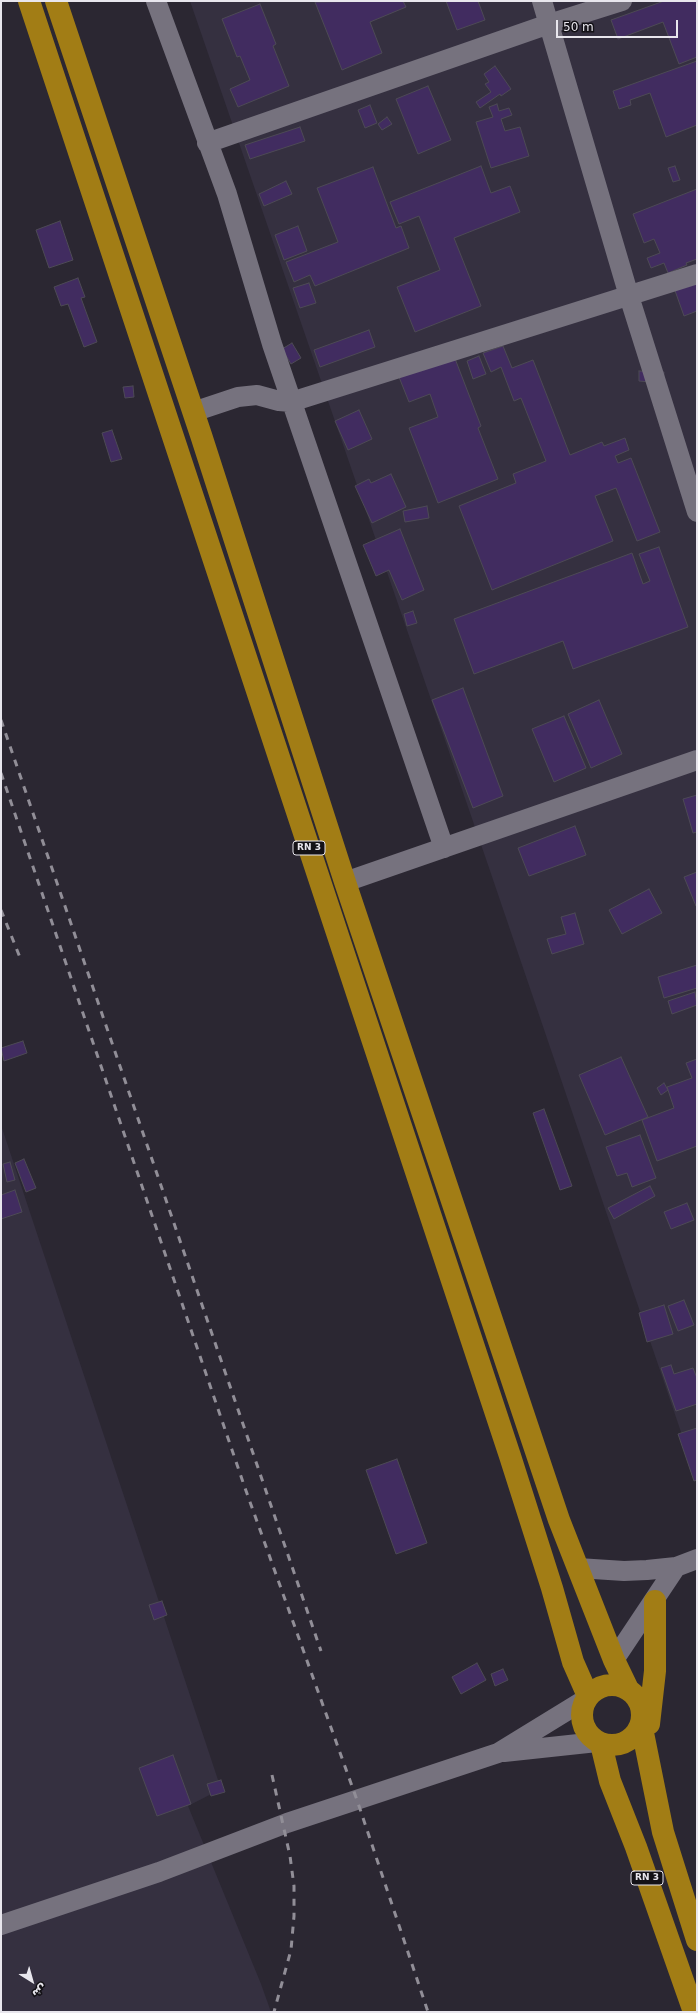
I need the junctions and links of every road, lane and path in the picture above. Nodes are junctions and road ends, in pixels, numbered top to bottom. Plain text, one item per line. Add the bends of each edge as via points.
1 (29, 1) edge
2 (56, 1) edge
3 (156, 1) edge
4 (542, 1) edge
5 (622, 1) edge
6 (549, 24) junction
7 (207, 143) junction
8 (697, 274) edge
9 (629, 296) junction
10 (291, 402) junction
11 (194, 412) junction
12 (697, 512) edge
13 (697, 760) edge
14 (444, 848) junction
15 (345, 882) junction
16 (697, 1559) edge
17 (676, 1567) junction
18 (578, 1568) junction
19 (655, 1601) junction
20 (614, 1660) junction
21 (628, 1689) junction
22 (587, 1697) junction
23 (641, 1723) junction
24 (599, 1743) junction
25 (646, 1749) junction
26 (498, 1753) junction
27 (1, 1925) edge
28 (697, 1940) edge
29 (694, 2012) edge

1 - 22 highway, RN 3 via 510,1456 573,1662
2 - 11 highway, RN 3
3 - 7 street
4 - 6 street
5 - 6 street
6 - 7 street
6 - 9 street
7 - 10 street via 227,194
8 - 9 street
9 - 10 street
9 - 12 street
10 - 11 street via 257,395 217,402
10 - 14 street via 348,561
11 - 15 highway, RN 3
13 - 14 street
14 - 15 street
15 - 18 highway, RN 3 via 559,1520
16 - 17 street
17 - 18 street via 624,1571
17 - 19 street
18 - 20 highway, RN 3
19 - 20 street
19 - 25 highway via 655,1671
20 - 21 highway, RN 3
21 - 22 highway via 611,1685 595,1690
21 - 23 highway via 640,1704
22 - 24 highway via 581,1711 582,1723 587,1734
22 - 26 street
23 - 24 highway via 637,1732 622,1745
23 - 25 highway, RN 3
24 - 26 street
24 - 29 highway, RN 3 via 610,1781
25 - 28 highway, RN 3 via 664,1832
26 - 27 street via 287,1823 159,1872

